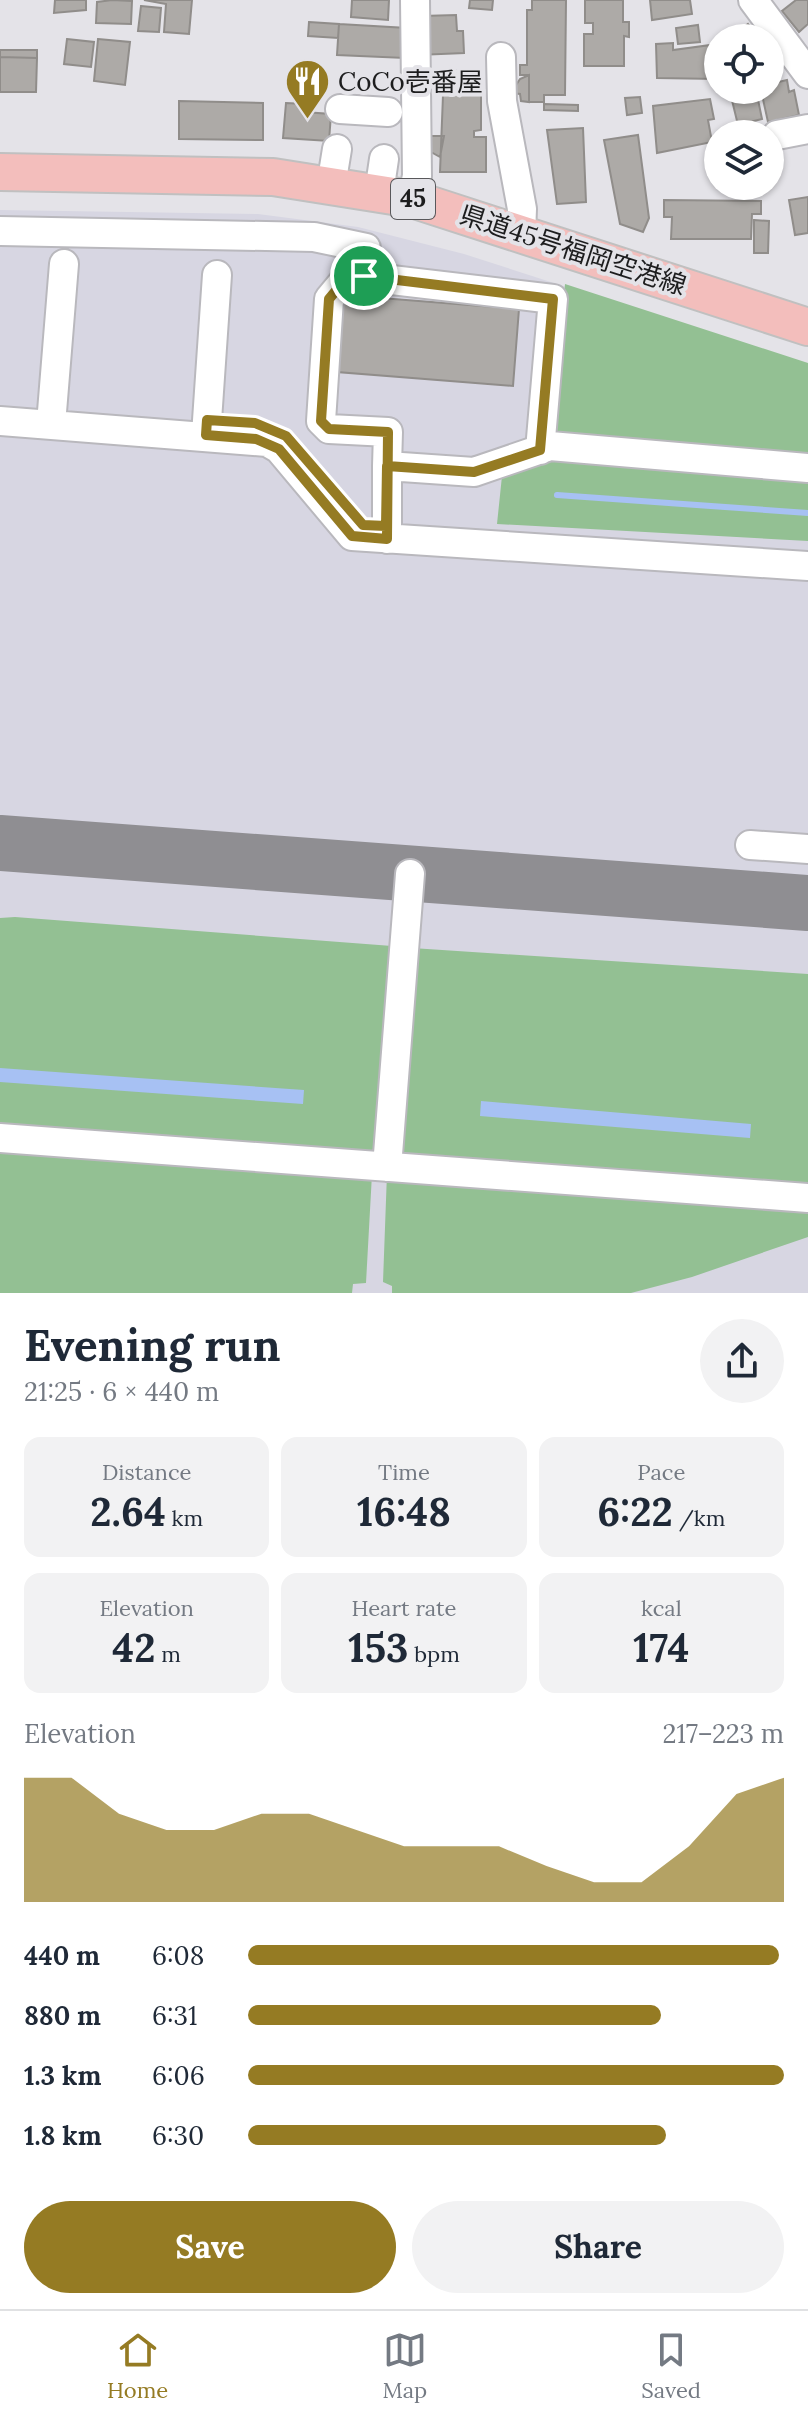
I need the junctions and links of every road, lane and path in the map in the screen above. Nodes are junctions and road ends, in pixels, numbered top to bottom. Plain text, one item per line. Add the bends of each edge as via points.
1 (415, 0) edge
2 (759, 2) edge
3 (501, 57) dead end
4 (805, 63) edge
5 (340, 109) dead end
6 (388, 112) dead end
7 (808, 129) edge
8 (784, 134) edge
9 (337, 149) dead end
10 (0, 172) edge
11 (392, 184) junction
12 (331, 186) junction
13 (0, 231) edge
14 (521, 233) junction
15 (0, 239) edge
16 (327, 242) junction
17 (64, 264) dead end
18 (217, 275) dead end
19 (364, 276) junction
20 (808, 327) edge
21 (0, 405) edge
22 (51, 417) junction
23 (0, 421) edge
24 (207, 428) junction
25 (540, 450) junction
26 (387, 466) junction
27 (808, 468) edge
28 (386, 532) junction
29 (808, 553) edge
30 (808, 566) edge
31 (750, 845) dead end
32 (808, 849) edge
33 (410, 874) dead end
34 (0, 1138) edge
35 (387, 1167) junction
36 (808, 1198) edge

1 - 11 street via 417,176
2 - 4 street
3 - 14 street
5 - 6 street
7 - 8 street
9 - 12 street
10 - 12 main road, 県道45号福岡空港線 / 45 via 273,177
11 - 12 main road, 県道45号福岡空港線 / 45
11 - 14 main road, 県道45号福岡空港線 / 45
13 - 16 street via 314,237
14 - 20 main road, 県道45号福岡空港線 / 45
15 - 16 street
16 - 19 street via 366,248
17 - 22 street
18 - 24 street
19 - 25 street via 553,299
19 - 26 street via 349,275 329,299 321,421 329,429 388,432
21 - 22 street
22 - 23 street
22 - 24 street
24 - 28 street via 279,449 352,536
25 - 26 street via 474,472
25 - 27 street via 550,446
26 - 28 street
28 - 29 street
28 - 30 street
31 - 32 street
33 - 35 street
34 - 35 street
35 - 36 street

